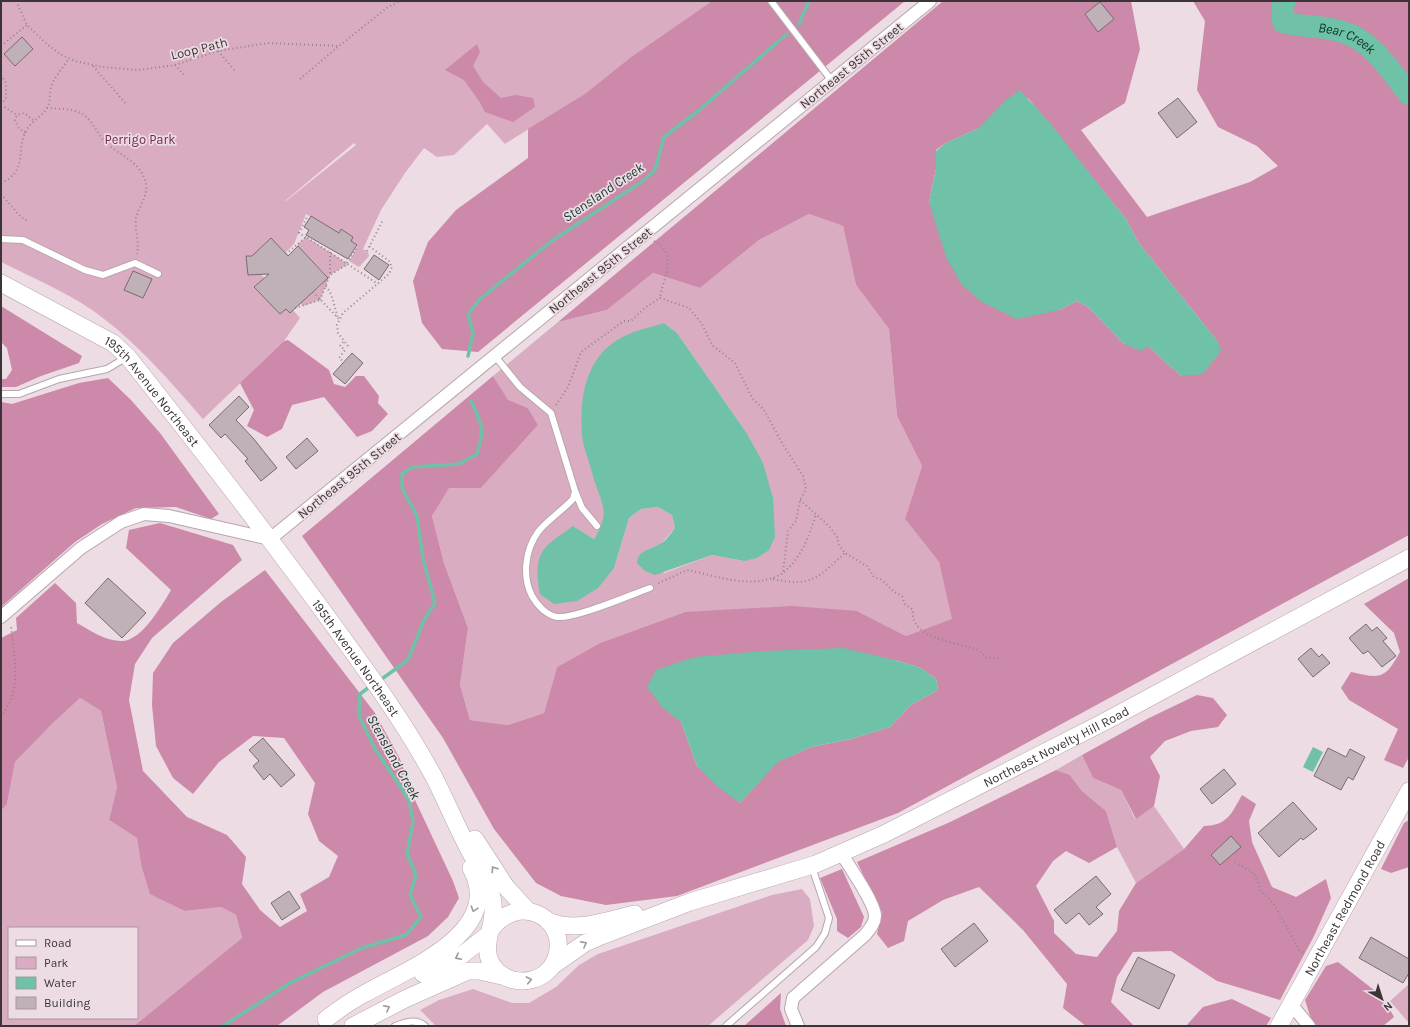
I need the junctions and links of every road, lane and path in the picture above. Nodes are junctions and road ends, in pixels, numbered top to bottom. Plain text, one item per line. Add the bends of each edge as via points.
1 (16, 1) edge
2 (400, 1) edge
3 (771, 1) edge
4 (930, 1) edge
5 (27, 25) junction
6 (1, 46) edge
7 (339, 46) junction
8 (218, 51) junction
9 (70, 58) junction
10 (92, 65) junction
11 (175, 65) junction
12 (235, 70) dead end
13 (1, 75) edge
14 (185, 76) dead end
15 (300, 79) dead end
16 (832, 81) junction
17 (1, 104) edge
18 (126, 104) dead end
19 (47, 108) junction
20 (17, 115) junction
21 (33, 120) junction
22 (25, 133) junction
23 (1, 183) edge
24 (1, 194) edge
25 (308, 215) dead end
26 (383, 220) dead end
27 (29, 222) dead end
28 (643, 235) junction
29 (306, 237) junction
30 (1, 239) edge
31 (358, 246) dead end
32 (369, 246) junction
33 (367, 251) dead end
34 (330, 252) junction
35 (286, 254) dead end
36 (135, 263) junction
37 (348, 264) junction
38 (158, 274) dead end
39 (330, 275) junction
40 (1, 282) edge
41 (378, 284) junction
42 (326, 286) junction
43 (313, 292) dead end
44 (660, 298) junction
45 (320, 300) junction
46 (296, 308) dead end
47 (339, 320) junction
48 (343, 342) junction
49 (348, 346) dead end
50 (128, 356) junction
51 (495, 356) junction
52 (344, 362) dead end
53 (1, 394) edge
54 (551, 413) junction
55 (575, 491) junction
56 (800, 500) junction
57 (816, 514) junction
58 (597, 526) dead end
59 (270, 539) junction
60 (845, 553) junction
61 (1409, 558) edge
62 (783, 573) junction
63 (773, 579) junction
64 (650, 588) joint
65 (5, 613) edge
66 (1000, 658) dead end
67 (1, 717) edge
68 (436, 781) junction
69 (1409, 791) edge
70 (841, 853) junction
71 (1236, 862) dead end
72 (812, 865) junction
73 (690, 902) junction
74 (526, 910) junction
75 (548, 921) junction
76 (489, 932) junction
77 (1316, 958) junction
78 (552, 966) junction
79 (502, 976) junction
80 (1291, 1004) junction
81 (320, 1023) edge
82 (359, 1025) edge
83 (395, 1026) edge
84 (425, 1026) edge
85 (726, 1026) edge
86 (798, 1026) edge
87 (1279, 1026) edge
88 (1309, 1026) edge

1 - 5 path, Loop Path
2 - 7 path via 388,7
3 - 16 lane
4 - 16 street, Northeast 95th Street
5 - 6 path
5 - 9 path, Loop Path via 46,44
7 - 8 path, Loop Path via 268,43
7 - 15 path
8 - 11 path, Loop Path
8 - 12 path
9 - 10 path, Loop Path
9 - 19 path via 51,86
10 - 11 path, Loop Path via 138,70
10 - 18 path
11 - 14 path
13 - 17 path via 6,83 6,99
16 - 28 street, Northeast 95th Street
17 - 20 path
19 - 21 path
19 - 36 path via 78,112 92,121 104,141 138,168 146,181 146,196 136,219 139,247
20 - 21 path via 24,113
20 - 22 path via 15,120
21 - 22 path
22 - 23 path via 21,148 22,159 15,172
24 - 27 path via 18,214
25 - 29 path via 299,232
26 - 32 path
28 - 44 path via 662,246 668,256 667,274
28 - 51 street, Northeast 95th Street
29 - 34 path
29 - 35 path
30 - 36 lane via 23,240 85,270 103,275
31 - 37 path
32 - 33 path
32 - 41 path via 392,264 389,274
34 - 37 path
34 - 39 path
36 - 38 lane
37 - 39 path
37 - 41 path
39 - 42 path
40 - 50 main road, 195th Avenue Northeast via 112,343
41 - 47 path via 343,313
42 - 45 path
42 - 47 path
43 - 45 path
44 - 54 path via 631,321 624,321 580,352 568,387
44 - 56 path via 689,308 702,324 712,345 735,363 752,398 764,410 803,476 806,489
45 - 46 path
45 - 47 path
47 - 48 path via 338,333
48 - 49 path
48 - 52 path via 340,346 345,350 339,358
50 - 53 lane via 107,369 59,379 19,394
50 - 59 main road, 195th Avenue Northeast
51 - 54 lane via 520,387
51 - 59 street, Northeast 95th Street
54 - 55 lane
55 - 58 lane via 582,508
55 - 64 lane via 574,499 538,532 528,552 527,587 534,600 543,611 556,617 572,616
56 - 57 path
56 - 62 path via 796,521 788,531
57 - 60 path via 833,531
57 - 62 path via 804,549
59 - 65 street via 169,516 144,514 120,522 81,548
59 - 68 main road, 195th Avenue Northeast via 392,705
60 - 63 path via 816,578 789,582
60 - 66 path via 868,566 874,577 882,580 902,596 913,610 914,623 927,633 942,641 979,651 987,658
61 - 70 main road, Northeast Novelty Hill Road via 1104,722 884,834
62 - 63 path
63 - 64 path via 751,582 717,579 687,570
65 - 67 path via 16,685 10,705
74 -> 68 main road via 506,887
68 - 76 main road via 491,892 494,915
68 -> 81 main road via 444,811 477,882 476,906 472,917 464,929 434,956 362,994
69 - 77 main road, Northeast Redmond Road
70 - 72 main road, Northeast Novelty Hill Road
70 - 86 street via 871,904 875,915 874,923 865,935 793,998 792,1009
71 - 77 path via 1255,874 1260,890 1274,904 1299,950
72 - 73 main road, Northeast Novelty Hill Road
72 - 85 lane via 829,918 825,933 816,947
73 - 75 main road, Northeast Novelty Hill Road via 580,926 559,925
78 -> 73 main road, Northeast Novelty Hill Road via 585,943
74 - 75 main road
74 - 76 main road via 505,915
75 - 78 main road via 555,931 558,943 557,955
76 - 79 main road via 487,951 495,969
76 -> 81 main road via 462,955
77 - 80 main road, Northeast Redmond Road
79 -> 78 main road via 524,982 534,980
82 -> 79 main road via 438,983 468,971
80 - 87 main road, Northeast Redmond Road
80 - 88 street
83 - 84 lane via 410,1021 420,1022

